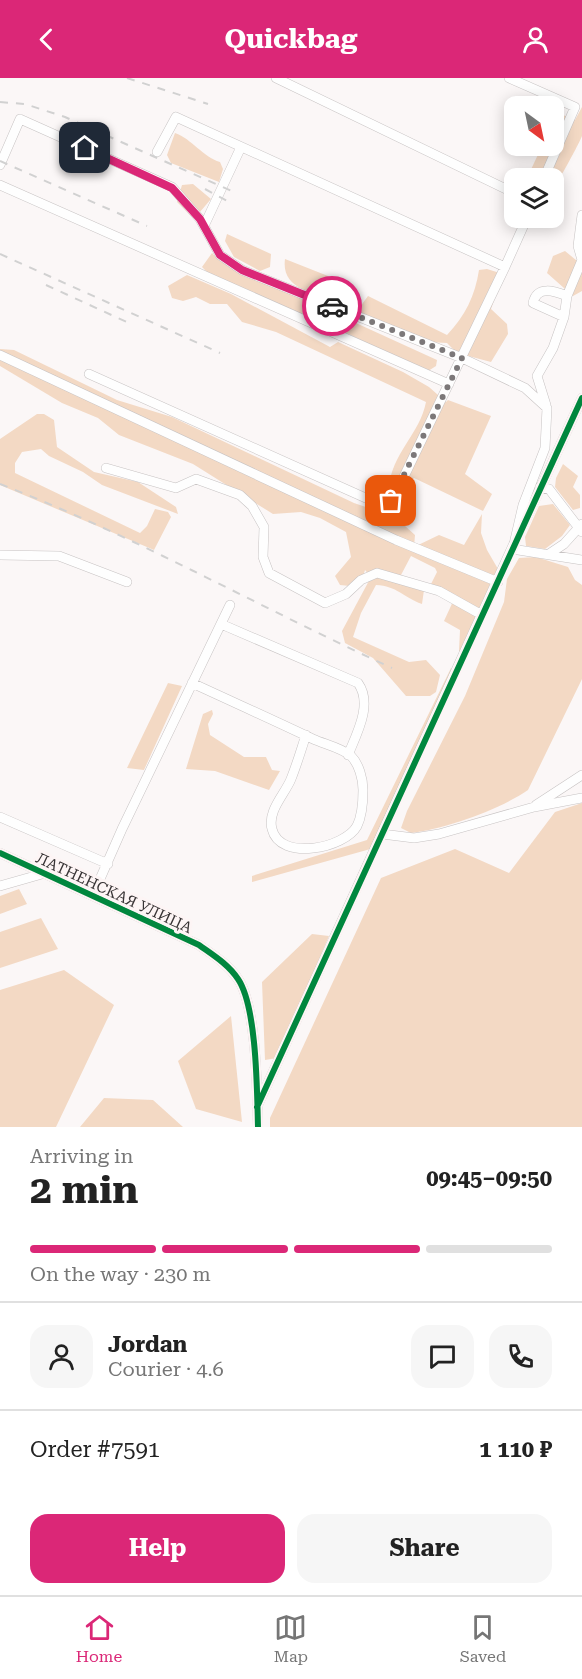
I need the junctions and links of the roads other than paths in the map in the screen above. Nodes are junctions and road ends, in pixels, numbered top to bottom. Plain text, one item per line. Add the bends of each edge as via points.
1 (509, 78) edge
2 (279, 79) edge
3 (242, 147) junction
4 (157, 152) dead end
5 (0, 165) edge
6 (548, 168) edge
7 (0, 185) edge
8 (504, 188) edge
9 (582, 215) edge
10 (204, 226) junction
11 (523, 228) edge
12 (505, 267) junction
13 (567, 296) junction
14 (564, 317) junction
15 (0, 355) edge
16 (462, 358) junction
17 (89, 374) dead end
18 (450, 384) junction
19 (582, 398) edge
20 (547, 408) junction
21 (106, 468) dead end
22 (540, 487) junction
23 (581, 527) edge
24 (513, 547) junction
25 (549, 554) junction
26 (0, 555) edge
27 (582, 560) edge
28 (127, 582) dead end
29 (498, 582) junction
30 (230, 605) dead end
31 (482, 615) junction
32 (221, 624) junction
33 (192, 683) junction
34 (306, 735) junction
35 (348, 755) junction
36 (582, 775) edge
37 (582, 798) edge
38 (534, 807) junction
39 (0, 817) edge
40 (382, 834) junction
41 (0, 853) edge
42 (108, 864) junction
43 (42, 874) junction
44 (0, 886) edge
45 (93, 895) junction
46 (257, 1107) junction
47 (258, 1127) edge

1 - 6 street via 575,107
2 - 8 street
3 - 4 street via 176,117
3 - 10 street
3 - 12 street
5 - 10 street via 20,119 172,188
7 - 18 street
9 - 13 street via 578,246 582,260
10 - 16 street via 220,255 242,270
11 - 12 street
12 - 16 street
13 - 14 street
13 - 14 street via 553,290 541,291 534,296 533,303
14 - 20 street via 537,376
15 - 29 street via 396,540
16 - 18 street
16 - 20 street via 525,388
17 - 18 street via 379,504 391,501 398,491
19 - 22 street
20 - 24 street via 545,448
21 - 31 street via 176,488 196,479 240,495 264,527 263,557 269,573 325,603 377,573 439,591
22 - 23 street via 549,489
22 - 24 street
23 - 25 street
24 - 25 street
24 - 29 street
25 - 27 street
26 - 28 street via 59,556
29 - 31 street
30 - 32 street
31 - 40 street
32 - 33 street
32 - 35 street via 358,683 365,703
33 - 34 street
33 - 42 street
34 - 35 street
34 - 35 street via 290,781 272,816 272,829 284,846 297,850 319,848 357,827 363,778
36 - 38 street
37 - 38 street
38 - 40 street via 439,834 414,838
39 - 42 street
40 - 46 street
41 - 43 street, ЛАТНЕНСКАЯ УЛИЦА
42 - 45 street
43 - 44 street, ЛАТНЕНСКАЯ УЛИЦА
43 - 45 street, ЛАТНЕНСКАЯ УЛИЦА
45 - 46 street, ЛАТНЕНСКАЯ УЛИЦА via 199,945 225,964 238,980 247,1000
46 - 47 street, ЛАТНЕНСКАЯ УЛИЦА

